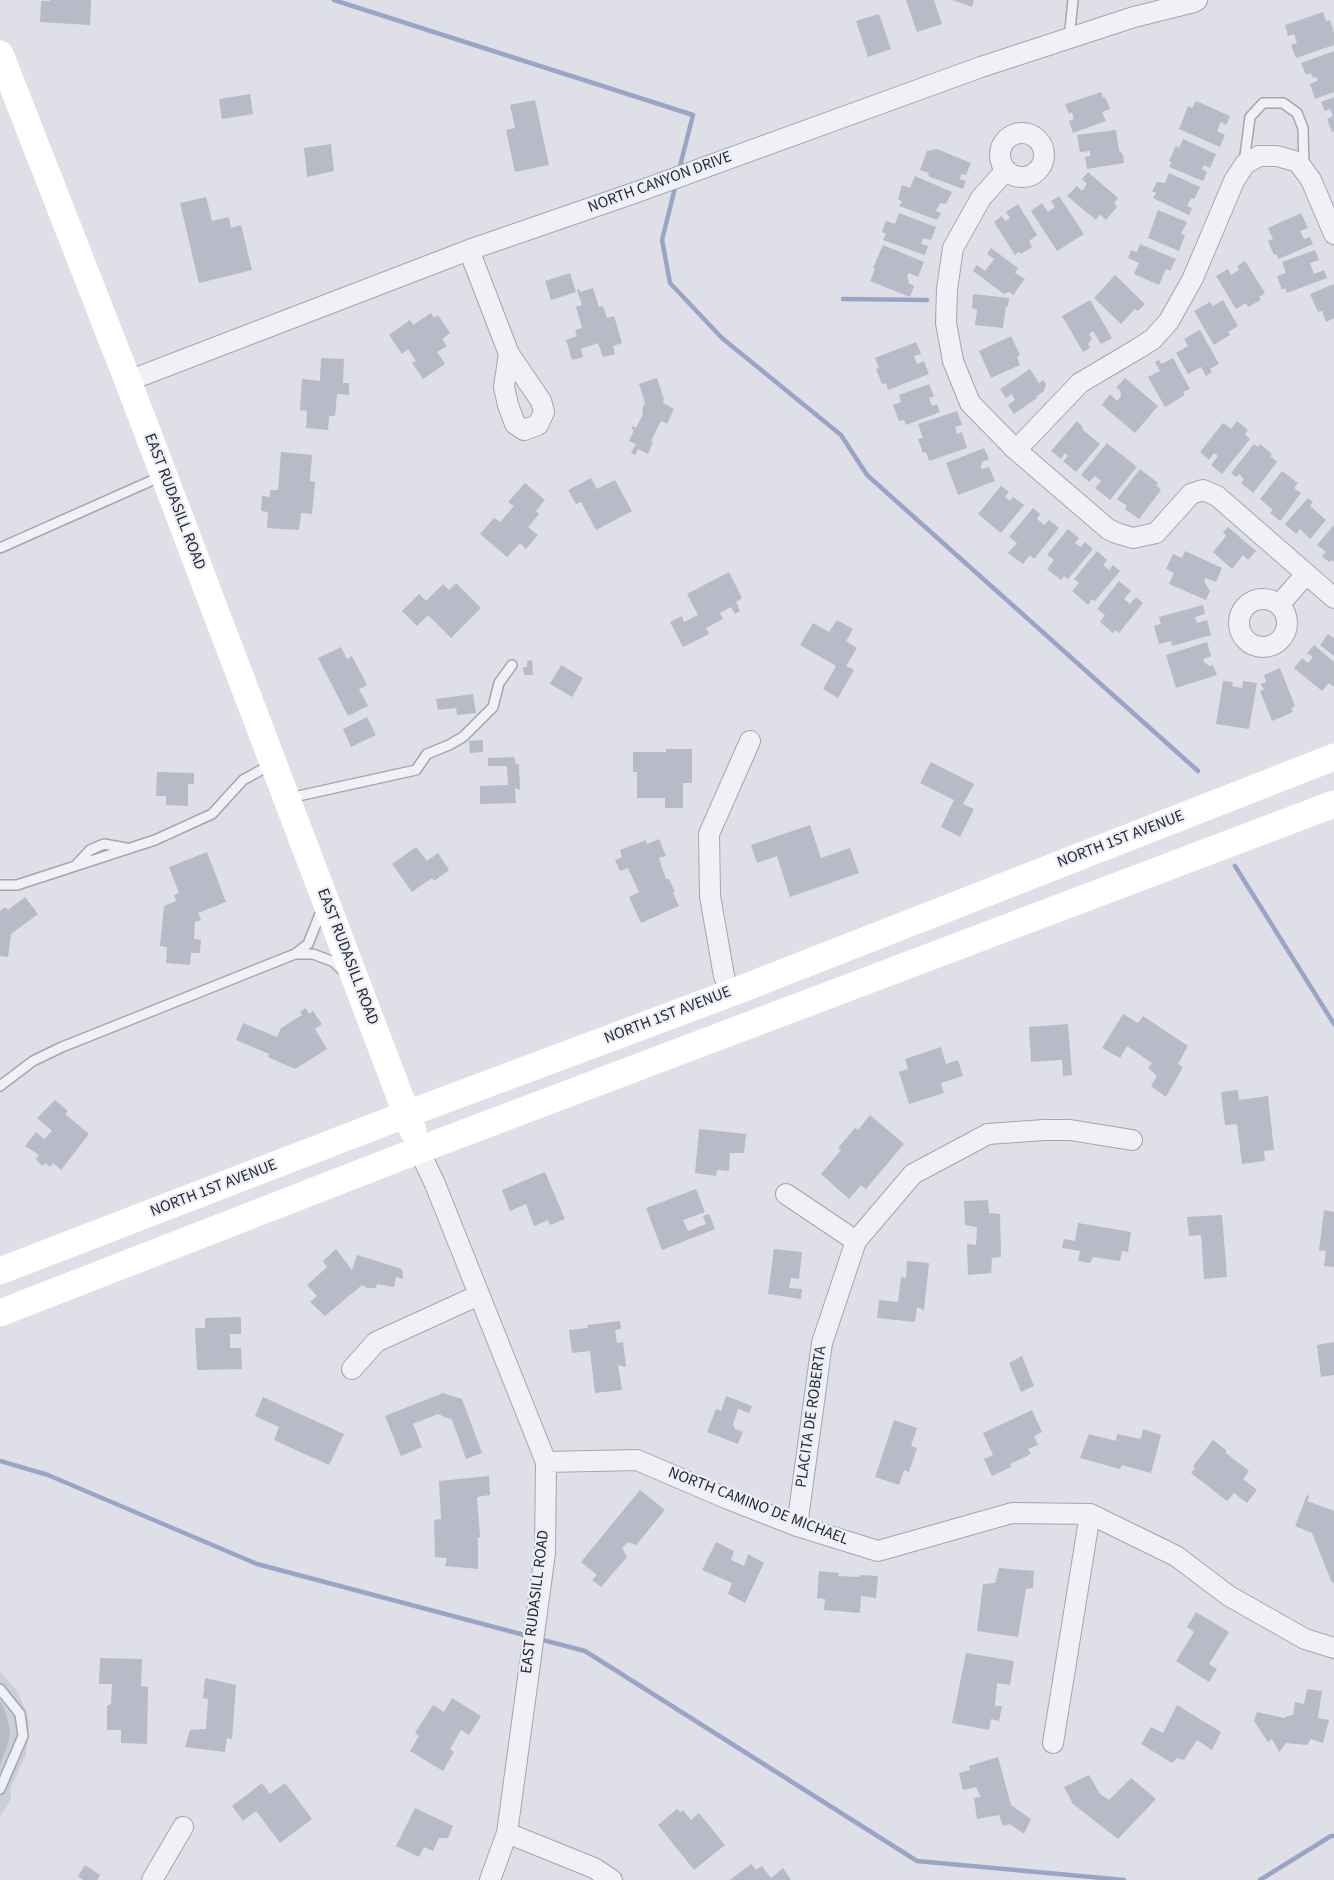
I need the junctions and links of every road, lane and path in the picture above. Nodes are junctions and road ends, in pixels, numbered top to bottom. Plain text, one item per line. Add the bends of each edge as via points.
1 (1073, 0) edge
2 (1197, 0) edge
3 (1069, 39) junction
4 (0, 54) edge
5 (1244, 166) junction
6 (1006, 170) dead end
7 (1305, 172) junction
8 (1334, 234) edge
9 (469, 250) junction
10 (509, 354) dead end
11 (128, 381) junction
12 (1016, 450) junction
13 (164, 476) junction
14 (0, 548) edge
15 (1306, 574) junction
16 (1334, 598) edge
17 (1279, 605) dead end
18 (512, 665) dead end
19 (750, 741) dead end
20 (1334, 757) edge
21 (274, 763) junction
22 (287, 798) junction
23 (1334, 804) edge
24 (0, 885) edge
25 (322, 891) junction
26 (295, 954) junction
27 (359, 987) junction
28 (731, 993) junction
29 (0, 1086) edge
30 (407, 1114) junction
31 (1132, 1140) dead end
32 (419, 1150) junction
33 (786, 1194) dead end
34 (856, 1241) junction
35 (0, 1271) edge
36 (479, 1294) junction
37 (0, 1312) edge
38 (352, 1369) dead end
39 (546, 1462) junction
40 (1090, 1514) junction
41 (797, 1526) junction
42 (1334, 1648) edge
43 (0, 1689) edge
44 (1053, 1743) dead end
45 (0, 1789) edge
46 (183, 1827) dead end
47 (507, 1833) junction
48 (152, 1880) edge
49 (490, 1880) edge
50 (612, 1880) edge

1 - 3 lane
2 - 3 street, NORTH CANYON DRIVE
3 - 9 street, NORTH CANYON DRIVE
4 - 11 main road, EAST RUDASILL ROAD
5 - 7 street via 1259,156 1276,156 1298,162
5 - 7 lane via 1250,117 1263,103 1283,103 1297,113 1303,128
5 - 12 street via 1169,321 1153,339 1080,383
6 - 12 street via 981,198 953,248 946,323 953,361 970,403
7 - 8 street
9 - 10 street
9 - 11 street, NORTH CANYON DRIVE
11 - 13 main road, EAST RUDASILL ROAD
12 - 15 street via 1116,533 1133,538 1156,533 1191,494 1203,490 1217,496
13 - 14 lane
13 - 21 main road, EAST RUDASILL ROAD
15 - 16 street
15 - 17 street
18 - 22 lane via 499,683 493,707 463,737 427,754 416,770
19 - 28 street via 709,834 710,896 724,976
20 - 28 main road, NORTH 1ST AVENUE
21 - 22 main road, EAST RUDASILL ROAD
21 - 24 lane via 243,780 212,814 155,840 17,885
22 - 25 main road, EAST RUDASILL ROAD
23 - 32 main road
25 - 26 lane via 322,910 308,944
25 - 27 main road, EAST RUDASILL ROAD
26 - 27 lane via 313,954 334,962
26 - 29 lane via 62,1047 33,1061
27 - 30 main road, EAST RUDASILL ROAD
28 - 30 main road, NORTH 1ST AVENUE
30 - 32 main road, EAST RUDASILL ROAD
30 - 35 main road, NORTH 1ST AVENUE
31 - 34 street, PLACITA DE ROBERTA via 1070,1130 988,1134 913,1174
32 - 36 street, EAST RUDASILL ROAD
32 - 37 main road
33 - 34 street
34 - 41 street, PLACITA DE ROBERTA via 822,1343
36 - 38 street via 376,1342
36 - 39 street, EAST RUDASILL ROAD
39 - 41 street, NORTH CAMINO DE MICHAEL via 638,1460
39 - 47 street, EAST RUDASILL ROAD via 545,1553
40 - 41 street, NORTH CAMINO DE MICHAEL via 1012,1514 878,1551
40 - 42 street, NORTH CAMINO DE MICHAEL via 1176,1556 1229,1596 1305,1639
40 - 44 street
43 - 45 lane via 20,1714 23,1736
46 - 48 street
47 - 49 street, EAST RUDASILL ROAD
47 - 50 street via 594,1868

